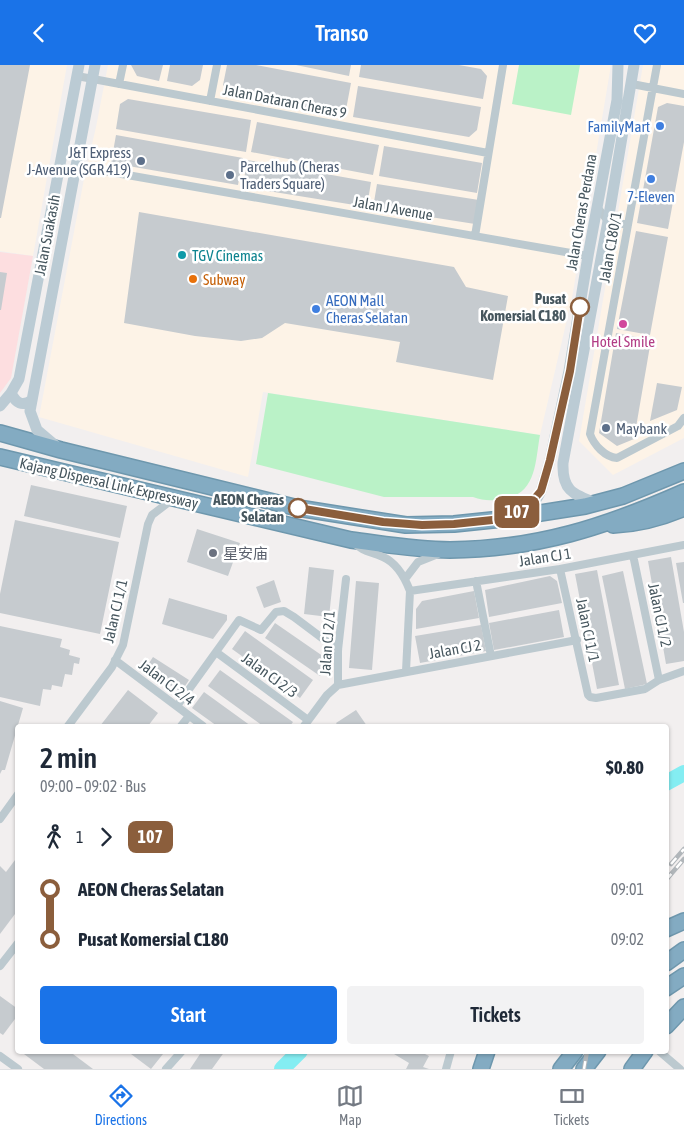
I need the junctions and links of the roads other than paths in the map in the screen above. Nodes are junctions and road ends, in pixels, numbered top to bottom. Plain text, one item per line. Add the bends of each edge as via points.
1 (95, 65) edge
2 (123, 65) edge
3 (217, 65) edge
4 (503, 65) edge
5 (618, 65) edge
6 (634, 65) edge
7 (657, 65) edge
8 (78, 71) edge
9 (92, 79) junction
10 (119, 84) junction
11 (632, 84) junction
12 (652, 88) junction
13 (684, 94) edge
14 (617, 100) junction
15 (210, 101) junction
16 (488, 153) junction
17 (76, 166) junction
18 (597, 207) junction
19 (608, 221) junction
20 (628, 225) junction
21 (593, 231) junction
22 (475, 236) junction
23 (588, 256) junction
24 (11, 393) junction
25 (0, 406) edge
26 (31, 406) junction
27 (684, 418) edge
28 (0, 433) edge
29 (61, 450) junction
30 (0, 457) edge
31 (684, 461) edge
32 (684, 471) edge
33 (650, 485) junction
34 (684, 491) edge
35 (174, 498) junction
36 (596, 503) junction
37 (684, 508) edge
38 (502, 519) junction
39 (599, 526) junction
40 (351, 539) junction
41 (684, 545) edge
42 (448, 550) junction
43 (633, 555) junction
44 (560, 569) junction
45 (346, 579) dead end
46 (405, 579) junction
47 (476, 581) junction
48 (410, 591) junction
49 (577, 640) junction
50 (338, 650) junction
51 (216, 652) junction
52 (491, 656) junction
53 (115, 660) junction
54 (406, 671) junction
55 (684, 671) edge
56 (659, 680) junction
57 (338, 685) junction
58 (177, 706) junction
59 (189, 715) junction
60 (306, 723) edge
61 (69, 724) edge
62 (182, 724) edge
63 (200, 724) edge
64 (15, 798) edge
65 (0, 819) edge
66 (684, 921) edge
67 (669, 928) edge
68 (15, 947) edge
69 (684, 950) edge
70 (669, 961) edge
71 (0, 966) edge
72 (684, 976) edge
73 (669, 986) edge
74 (684, 1007) edge
75 (669, 1023) edge
76 (179, 1054) edge
77 (450, 1054) edge
78 (486, 1054) edge
79 (573, 1054) edge
80 (596, 1054) edge
81 (643, 1054) edge
82 (662, 1054) edge
83 (0, 1056) edge
84 (18, 1069) edge
85 (166, 1069) edge
86 (446, 1069) edge
87 (480, 1069) edge
88 (561, 1069) edge
89 (584, 1069) edge
90 (632, 1069) edge
91 (680, 1069) edge

1 - 9 street, Jalan Suakasih
2 - 10 street
3 - 15 street
4 - 16 street
5 - 11 street
5 - 14 street, Jalan Cheras Perdana
6 - 11 street, Jalan Cheras Perdana
7 - 12 street, Jalan C180/1
8 - 9 street, Jalan Dataran Cheras 9
8 - 24 street, Jalan Suakasih via 19,379
9 - 10 street, Jalan Dataran Cheras 9
9 - 17 street, Jalan Suakasih
10 - 15 street, Jalan Dataran Cheras 9
11 - 12 street
11 - 14 street
11 - 19 street, Jalan Cheras Perdana
12 - 13 street
12 - 20 street, Jalan C180/1
14 - 18 street, Jalan Cheras Perdana
15 - 16 street, Jalan Dataran Cheras 9
16 - 22 street
17 - 22 street, Jalan J Avenue
17 - 26 street, Jalan Suakasih
18 - 19 street
18 - 21 street, Jalan Cheras Perdana
19 - 20 street
19 - 21 street
19 - 36 street, Jalan Cheras Perdana via 562,476 570,491
20 - 27 street, Jalan C180/1 via 590,434 595,445 617,458 678,426
21 - 23 street, Jalan Cheras Perdana
22 - 23 street, Jalan J Avenue
23 - 38 street, Jalan Cheras Perdana via 570,371 541,491 530,504
24 - 25 street, Jalan Suakasih
24 - 26 street via 20,404
26 - 29 street via 37,430
28 - 29 highway, Kajang Dispersal Link Expressway
29 - 38 highway, Kajang Dispersal Link Expressway via 298,508 383,522 454,524
30 - 35 highway, Kajang Dispersal Link Expressway
31 - 33 highway
32 - 33 highway, Kajang Dispersal Link Expressway
33 - 36 highway, Kajang Dispersal Link Expressway
34 - 39 highway, Kajang Dispersal Link Expressway
35 - 40 highway, Kajang Dispersal Link Expressway
35 - 53 street, Jalan CJ 1/1 via 152,515 148,524 123,645
36 - 38 highway, Kajang Dispersal Link Expressway
37 - 39 highway via 632,525
39 - 42 highway, Kajang Dispersal Link Expressway via 536,542
40 - 42 highway, Kajang Dispersal Link Expressway
40 - 46 street via 359,549 391,562
41 - 43 street, Jalan CJ 1
42 - 46 street via 418,563
43 - 44 street, Jalan CJ 1
43 - 56 street, Jalan CJ 1/2
44 - 47 street, Jalan CJ 1
44 - 49 street, Jalan CJ 1/1
45 - 50 street, Jalan CJ 2/1
46 - 48 street
47 - 48 street, Jalan CJ 1
47 - 52 street
48 - 54 street
49 - 52 street, Jalan CJ 2
49 - 56 street, Jalan CJ 1/1 via 590,697 645,689
50 - 51 street via 284,611 276,612 261,630 239,620
50 - 57 street, Jalan CJ 2/1
51 - 58 street
51 - 60 street, Jalan CJ 2/3
52 - 54 street, Jalan CJ 2
53 - 58 street, Jalan CJ 2/4
53 - 61 street, Jalan CJ 1/1
54 - 57 street, Jalan CJ 2
55 - 56 street
57 - 60 street, Jalan CJ 2/1
58 - 59 street, Jalan CJ 2/4
59 - 62 street
59 - 63 street, Jalan CJ 2/4
64 - 65 street
66 - 67 highway
68 - 71 street
69 - 70 highway
72 - 73 highway
74 - 75 highway
76 - 85 street
77 - 86 street
78 - 87 highway
79 - 88 highway
80 - 89 highway
81 - 90 highway
82 - 91 street
83 - 84 street

